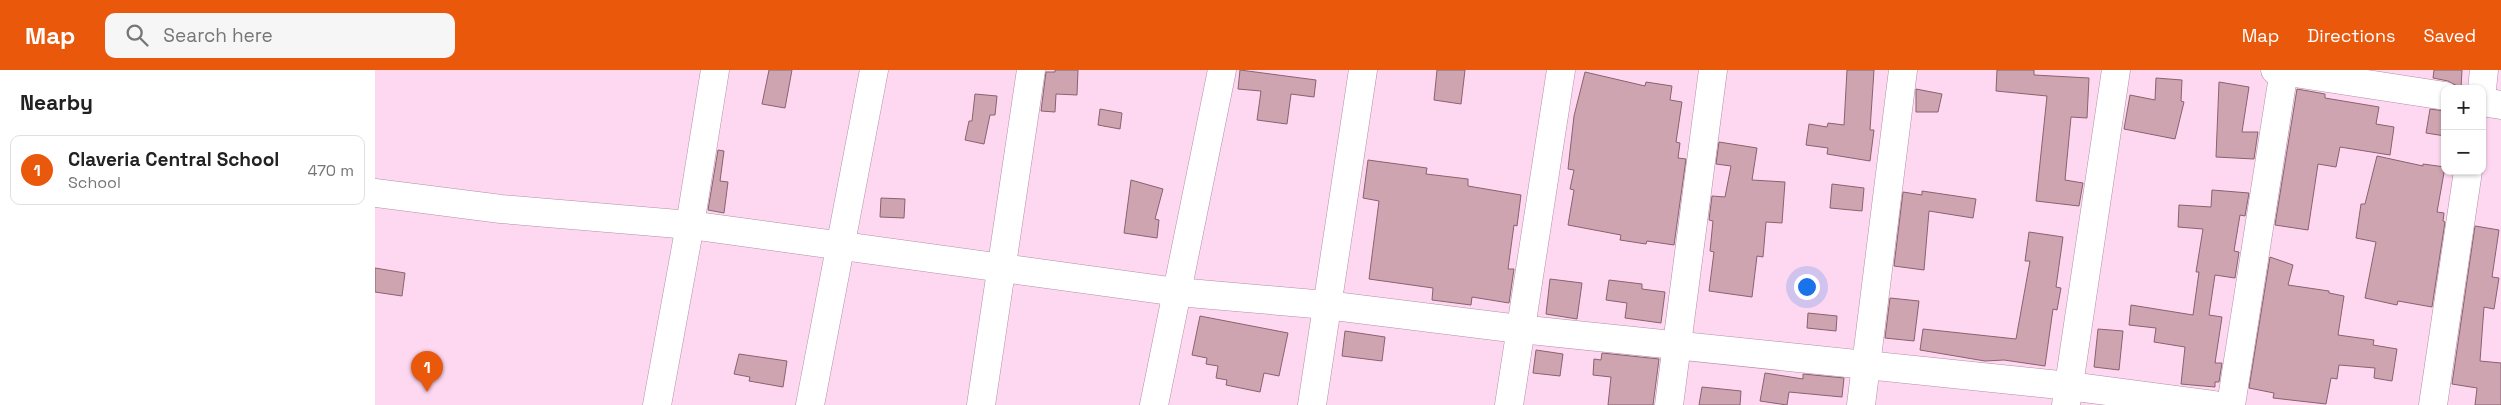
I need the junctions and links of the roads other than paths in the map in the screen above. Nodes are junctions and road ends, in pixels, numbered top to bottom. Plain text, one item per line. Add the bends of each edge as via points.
1 (715, 70) edge
2 (874, 70) edge
3 (1031, 70) edge
4 (1222, 70) edge
5 (1363, 70) edge
6 (1561, 70) edge
7 (1713, 70) edge
8 (1903, 70) edge
9 (2116, 70) edge
10 (2275, 70) edge
11 (2284, 70) edge
12 (2484, 70) edge
13 (2482, 85) edge
14 (2441, 95) edge
15 (2486, 103) edge
16 (2501, 105) edge
17 (2467, 175) edge
18 (375, 193) edge
19 (690, 225) junction
20 (841, 247) junction
21 (1003, 268) junction
22 (1177, 292) junction
23 (1326, 305) junction
24 (1519, 329) junction
25 (1678, 345) junction
26 (1865, 366) junction
27 (2067, 396) edge
28 (657, 405) edge
29 (809, 405) edge
30 (981, 405) edge
31 (1154, 405) edge
32 (1312, 405) edge
33 (1509, 405) edge
34 (1669, 405) edge
35 (1861, 405) edge
36 (2213, 405) edge
37 (2231, 405) edge
38 (2433, 405) edge

1 - 19 street
2 - 20 street
3 - 21 street
4 - 22 street
5 - 23 street
6 - 24 street
7 - 25 street
8 - 26 street
9 - 27 street
10 - 11 street
11 - 14 street
11 - 37 street
12 - 13 street
15 - 16 street
17 - 38 street
18 - 19 street via 501,209
19 - 20 street
19 - 28 street
20 - 21 street
20 - 29 street
21 - 22 street
21 - 30 street
22 - 23 street
22 - 31 street
23 - 24 street
23 - 32 street
24 - 25 street
24 - 33 street
25 - 26 street
25 - 34 street
26 - 27 street
26 - 35 street
27 - 36 street

